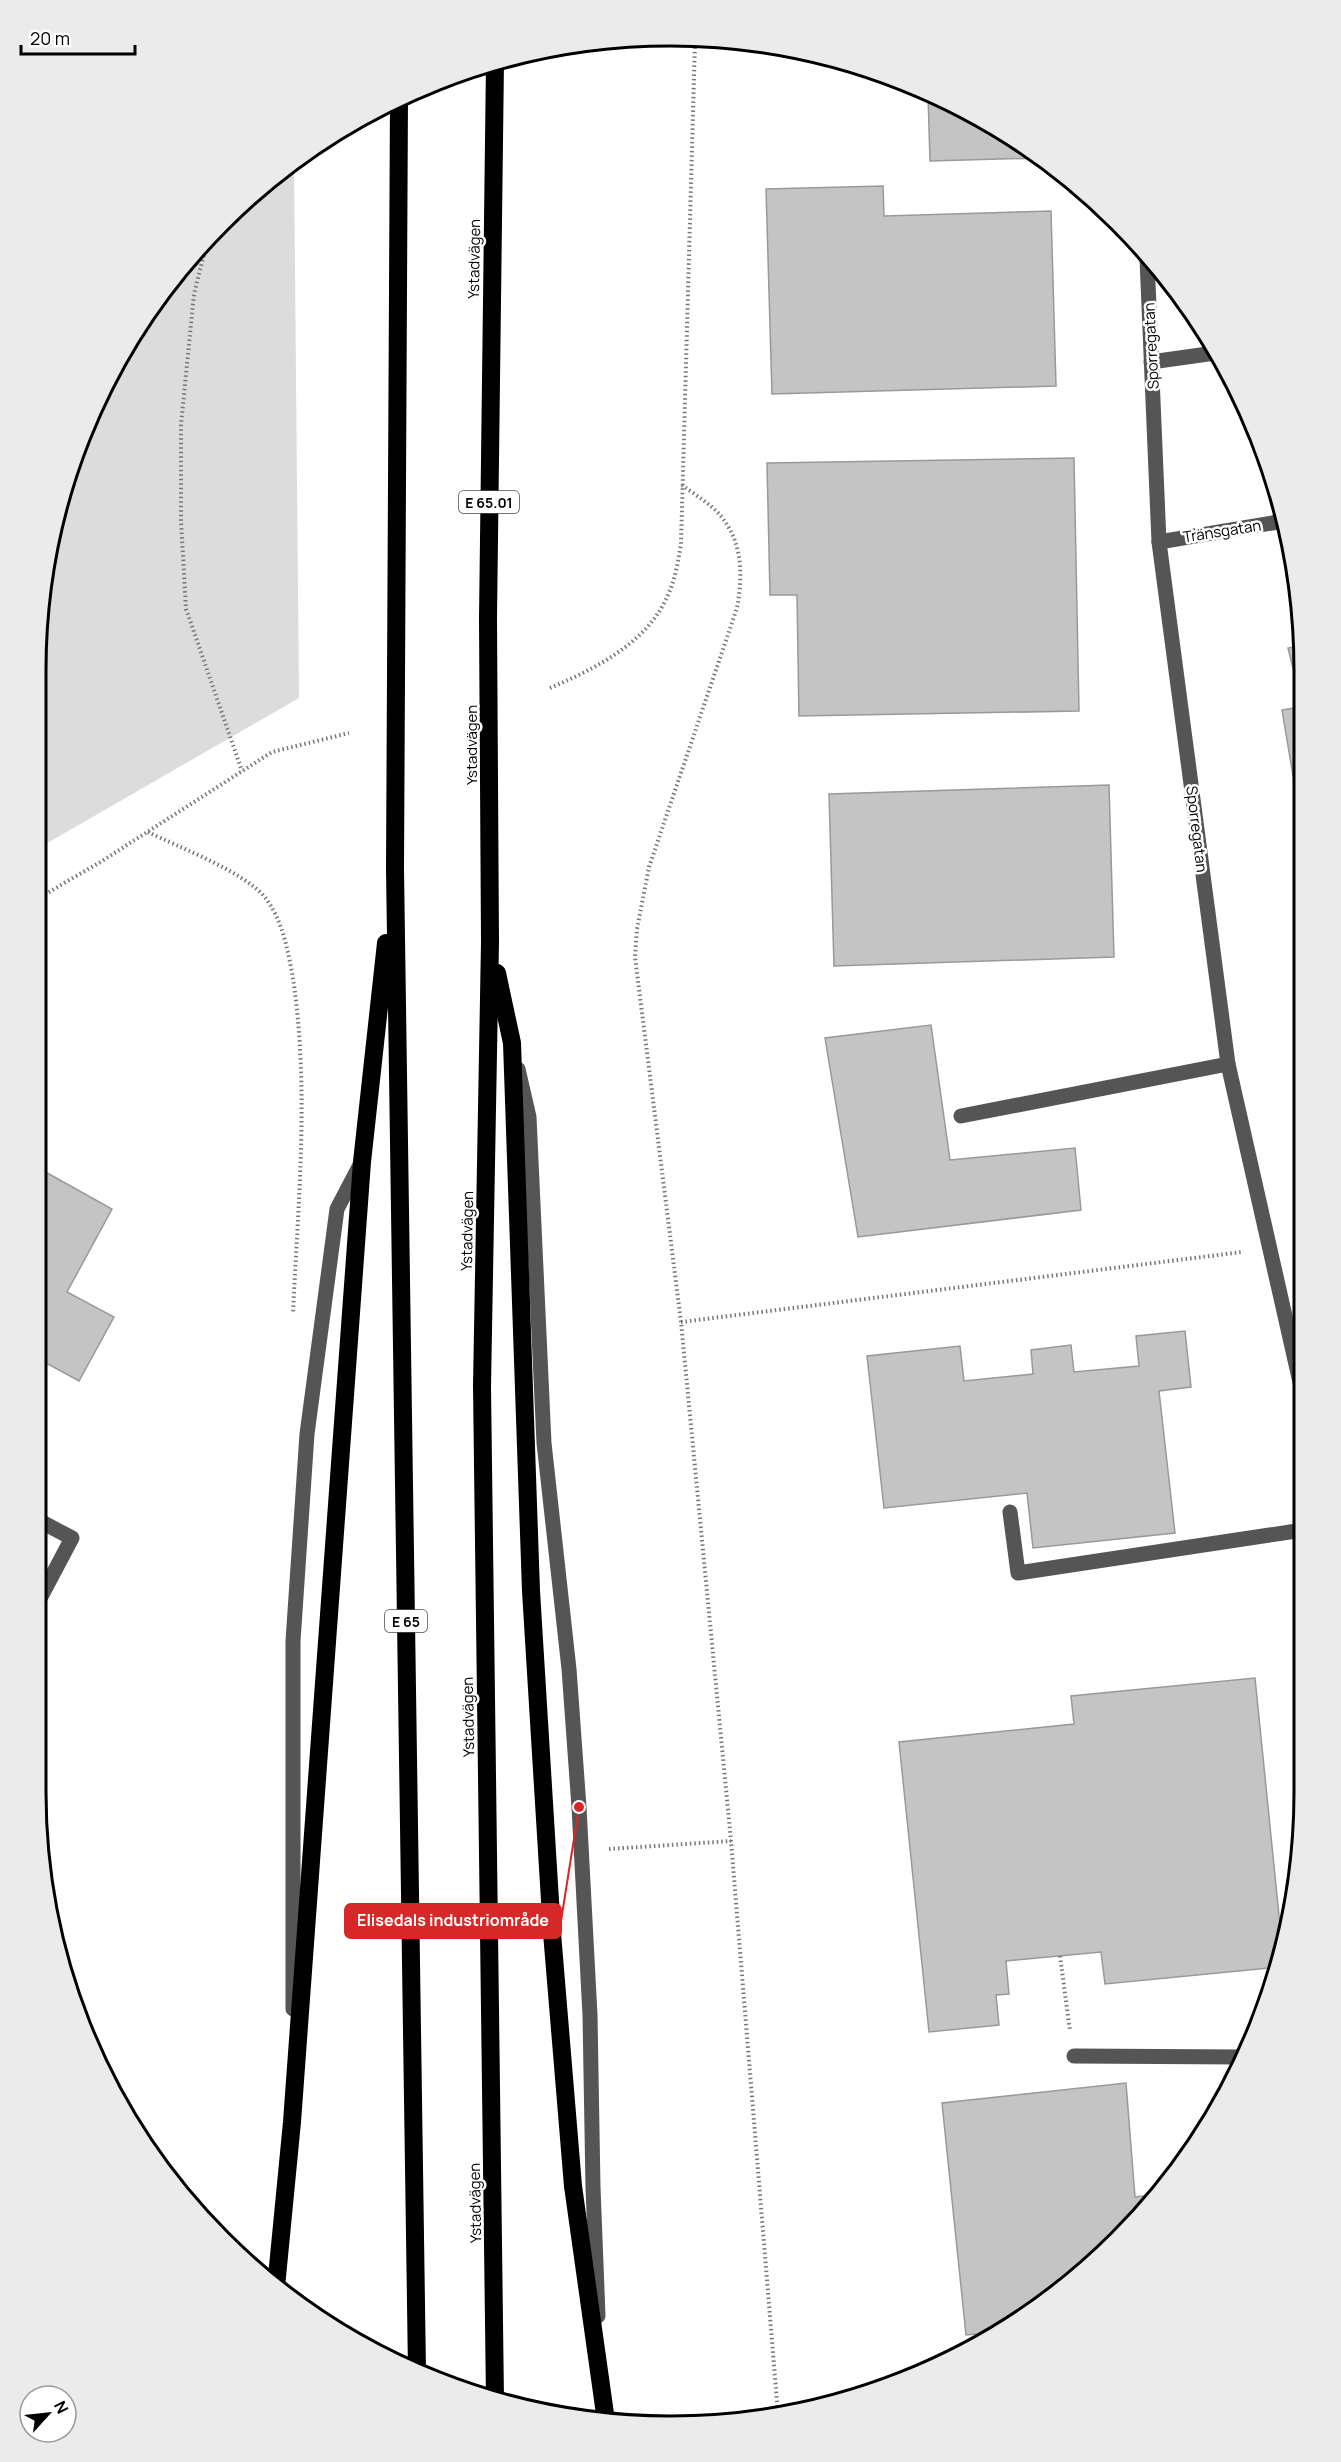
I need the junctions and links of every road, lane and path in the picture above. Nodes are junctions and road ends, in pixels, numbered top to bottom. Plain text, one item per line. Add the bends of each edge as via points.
1 (695, 47) edge
2 (495, 72) edge
3 (399, 109) edge
4 (203, 256) edge
5 (1147, 268) edge
6 (1208, 354) edge
7 (1151, 362) junction
8 (682, 485) junction
9 (1276, 522) edge
10 (1159, 542) junction
11 (550, 688) dead end
12 (349, 733) dead end
13 (242, 771) junction
14 (148, 832) junction
15 (395, 870) junction
16 (46, 894) edge
17 (490, 942) junction
18 (512, 1043) junction
19 (1228, 1064) junction
20 (961, 1116) dead end
21 (362, 1162) junction
22 (1270, 1248) junction
23 (681, 1322) junction
24 (292, 1323) dead end
25 (1294, 1355) edge
26 (1011, 1512) dead end
27 (46, 1524) edge
28 (1294, 1531) edge
29 (46, 1587) edge
30 (731, 1841) junction
31 (608, 1849) dead end
32 (1060, 1956) dead end
33 (1074, 2056) joint
34 (1235, 2057) edge
35 (292, 2122) junction
36 (277, 2276) edge
37 (417, 2361) edge
38 (495, 2390) edge
39 (602, 2394) junction
40 (777, 2406) edge
41 (605, 2412) edge

1 - 8 path
2 - 17 highway, Ystadvägen / E 65.01 via 488,619
3 - 15 highway
4 - 13 path via 194,294 181,425 186,609
5 - 7 street, Sporregatan
6 - 7 street
7 - 10 street, Sporregatan
8 - 11 path via 681,544 667,598 632,641 590,671
8 - 23 path via 719,514 732,534 740,558 742,583 737,608 649,867 637,929 635,957
9 - 10 street, Tränsgatan
10 - 19 street, Sporregatan
12 - 13 path via 272,752
13 - 14 path
14 - 16 path
14 - 24 path via 249,882 264,896 276,916 286,945 301,1036 303,1099
15 - 21 highway
15 - 37 highway, E 65
17 - 18 highway
17 - 38 highway, Ystadvägen via 482,1386
18 - 39 highway via 531,1591 552,1933 573,2186
18 - 39 street via 529,1117 544,1443 569,1669 579,1807
19 - 20 street
19 - 22 street, Sporregatan
21 - 35 highway
21 - 35 street via 337,1209 306,1446 293,1641
22 - 23 path
22 - 25 street, Sporregatan
23 - 30 path
26 - 28 street via 1018,1573
27 - 29 street via 72,1538
30 - 31 path
30 - 40 path
32 - 33 path
33 - 34 street
35 - 36 highway
39 - 41 highway

